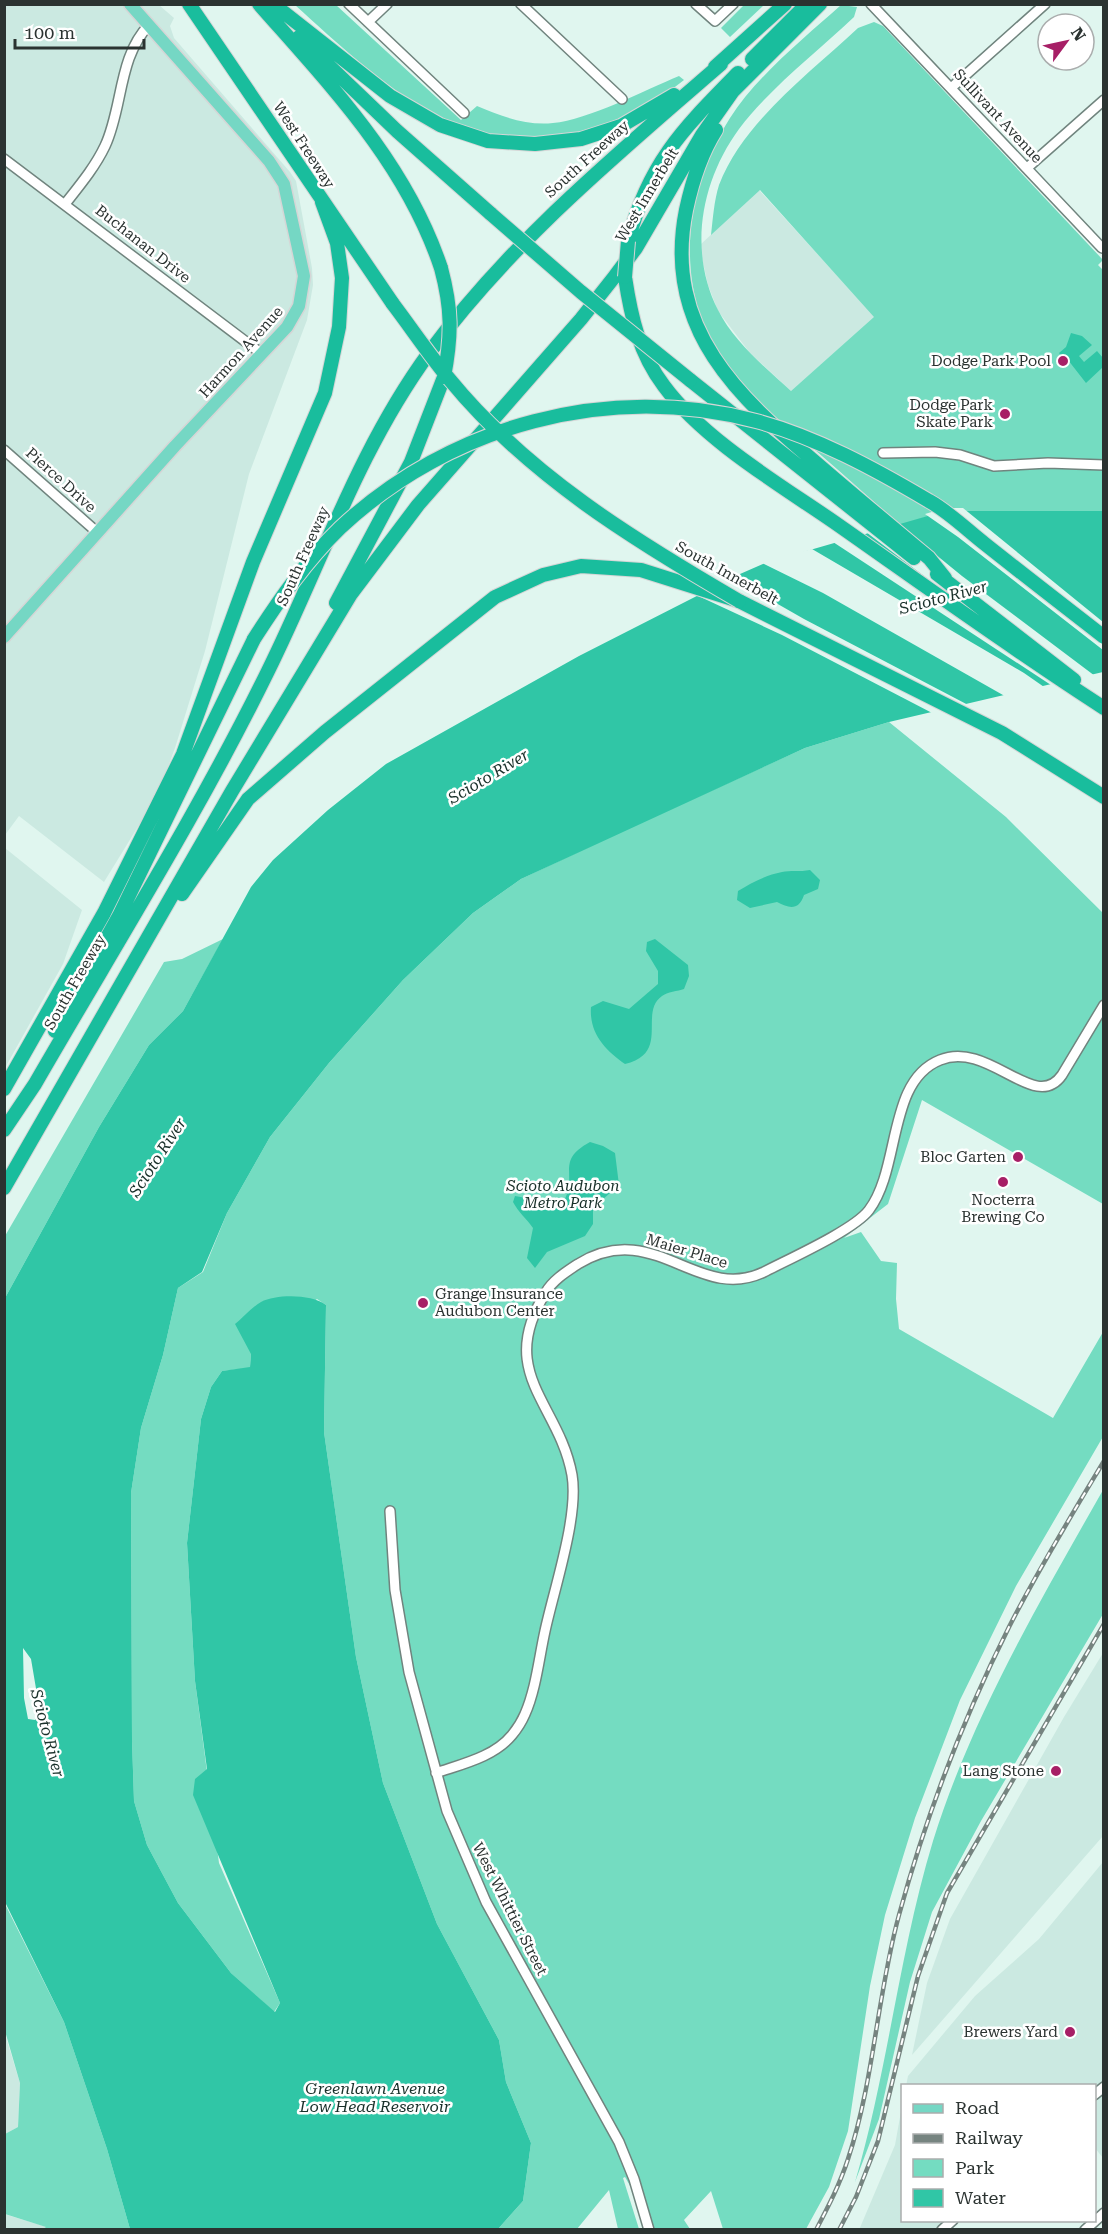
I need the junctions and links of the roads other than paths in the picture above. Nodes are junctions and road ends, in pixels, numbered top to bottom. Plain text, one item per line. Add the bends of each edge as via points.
1 (130, 4) edge
2 (189, 4) edge
3 (260, 4) edge
4 (265, 4) edge
5 (273, 4) edge
6 (349, 4) edge
7 (387, 4) edge
8 (521, 4) edge
9 (696, 4) edge
10 (733, 4) edge
11 (785, 4) edge
12 (826, 4) edge
13 (872, 4) edge
14 (1045, 4) edge
15 (813, 8) edge
16 (368, 22) junction
17 (149, 25) junction
18 (721, 64) junction
19 (754, 69) junction
20 (951, 88) junction
21 (622, 99) dead end
22 (1104, 99) edge
23 (464, 112) dead end
24 (4, 159) edge
25 (1027, 168) junction
26 (322, 202) junction
27 (66, 204) junction
28 (1103, 247) edge
29 (393, 304) joint
30 (262, 354) junction
31 (4, 450) edge
32 (883, 453) dead end
33 (1104, 465) edge
34 (98, 533) junction
35 (945, 579) junction
36 (739, 601) junction
37 (4, 637) edge
38 (1104, 637) edge
39 (294, 685) junction
40 (1104, 703) edge
41 (1104, 708) edge
42 (1104, 797) edge
43 (115, 996) junction
44 (1104, 1005) edge
45 (4, 1089) edge
46 (24, 1098) junction
47 (4, 1130) edge
48 (4, 1188) edge
49 (390, 1511) dead end
50 (436, 1773) junction
51 (649, 2229) edge

1 - 17 main road, Harmon Avenue
2 - 26 highway, West Freeway
3 - 39 highway, bridge via 358,116 385,154 420,215 441,268 452,323 444,377 411,462
4 - 35 highway, bridge via 397,131 581,292
5 - 18 highway via 390,96 440,125 488,141 549,144 595,136 645,114
6 - 16 street
7 - 16 street
8 - 21 street
9 - 10 street via 715,21
11 - 18 highway
12 - 15 highway
13 - 20 street, Sullivant Avenue
14 - 20 street
15 - 19 highway, West Innerbelt
15 - 41 highway, bridge via 701,111 668,150 645,187 628,241 625,277 640,343 679,405 737,455
16 - 23 street
17 - 27 street via 129,59 105,145
17 - 30 main road, Harmon Avenue via 269,161 284,184 302,262 303,292 294,317
18 - 46 highway, South Freeway via 533,231 490,276 408,385 376,437 291,624 230,744
19 - 35 highway via 710,140 693,179 681,253 694,321 711,357 734,388 929,558
19 - 39 highway, West Innerbelt via 719,109 636,248 581,320 411,514 351,594
20 - 25 street, Sullivant Avenue
22 - 25 street
24 - 27 street, Buchanan Drive
25 - 28 street, Sullivant Avenue
26 - 29 highway, West Freeway
26 - 45 highway via 337,243 342,278 339,327 325,393 253,562 183,754 104,913
27 - 30 street, Buchanan Drive
29 - 36 highway, South Innerbelt, bridge via 451,381 513,445 627,534
30 - 34 main road, Harmon Avenue
31 - 34 street, Pierce Drive
32 - 33 street via 951,454 994,466
34 - 37 main road, Harmon Avenue
35 - 40 highway
36 - 42 highway, South Innerbelt via 1002,733
36 - 43 highway, bridge via 641,570 581,566 543,575 495,597 369,696 248,799
38 - 46 highway, bridge via 932,502 858,462 758,421 699,410 591,410 515,425 453,450 409,474 339,529 296,578 254,639 119,916 29,1079
39 - 43 highway
43 - 48 highway
44 - 50 street, Maier Place via 1062,1075 1046,1088 1033,1086 971,1057 949,1057 925,1068 906,1097 883,1182 871,1207 857,1221 760,1274 718,1279 658,1254 619,1250 582,1262 549,1287 531,1324 527,1363 534,1390 569,1461 573,1502 529,1702 506,1742 485,1755
46 - 47 highway, South Freeway
49 - 50 street, West Whittier Street via 395,1590 405,1652
50 - 51 street, West Whittier Street via 459,1842 486,1902 619,2142

